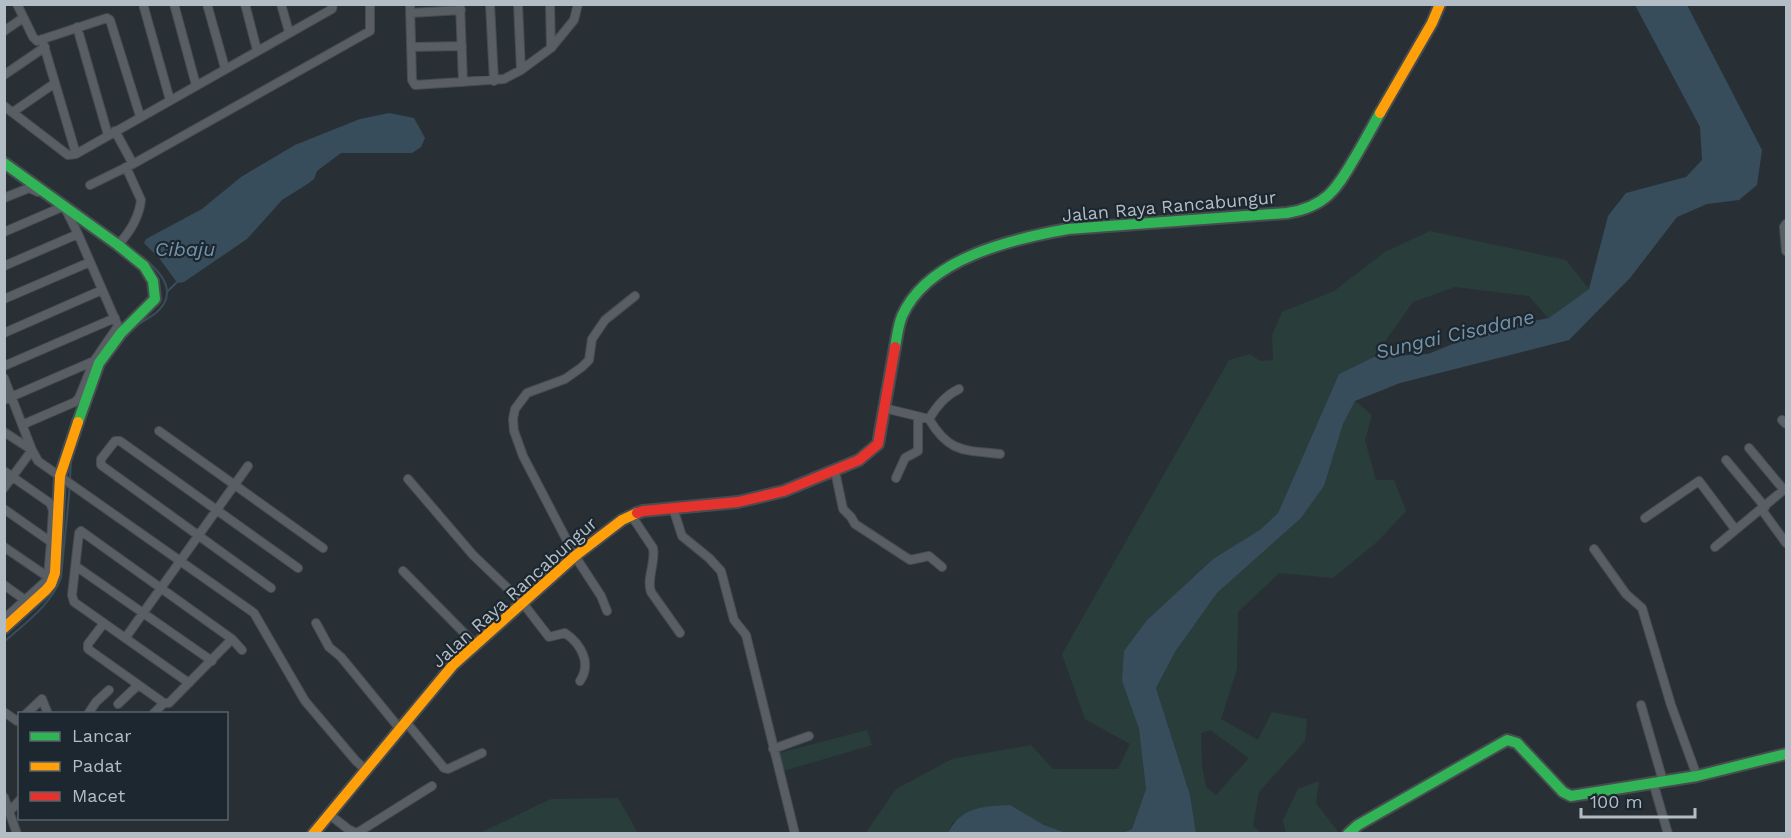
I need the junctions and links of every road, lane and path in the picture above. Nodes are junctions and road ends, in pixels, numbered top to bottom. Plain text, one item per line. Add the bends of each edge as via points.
1 (17, 4) edge
2 (143, 4) edge
3 (174, 4) edge
4 (207, 4) edge
5 (245, 4) edge
6 (281, 4) edge
7 (319, 4) edge
8 (333, 4) edge
9 (370, 4) edge
10 (490, 4) edge
11 (518, 4) edge
12 (550, 4) edge
13 (578, 4) edge
14 (1440, 4) edge
15 (460, 7) edge
16 (410, 9) edge
17 (321, 15) junction
18 (23, 18) junction
19 (77, 27) junction
20 (4, 31) edge
21 (289, 32) junction
22 (44, 43) junction
23 (462, 46) junction
24 (412, 47) junction
25 (551, 48) junction
26 (257, 50) junction
27 (225, 69) junction
28 (521, 70) junction
29 (4, 75) edge
30 (494, 81) junction
31 (463, 82) junction
32 (55, 83) junction
33 (196, 85) junction
34 (170, 99) junction
35 (4, 106) edge
36 (13, 112) junction
37 (140, 116) junction
38 (112, 133) junction
39 (76, 153) junction
40 (4, 163) edge
41 (130, 166) junction
42 (90, 185) dead end
43 (4, 198) edge
44 (62, 207) junction
45 (1786, 224) edge
46 (4, 232) edge
47 (78, 234) junction
48 (118, 244) junction
49 (1786, 250) edge
50 (90, 262) junction
51 (4, 266) edge
52 (102, 290) junction
53 (635, 296) dead end
54 (4, 299) edge
55 (115, 318) junction
56 (4, 333) edge
57 (94, 361) junction
58 (4, 366) edge
59 (4, 378) edge
60 (959, 389) dead end
61 (8, 398) edge
62 (884, 408) junction
63 (918, 417) junction
64 (929, 419) junction
65 (24, 424) junction
66 (159, 431) dead end
67 (4, 432) edge
68 (1749, 448) dead end
69 (32, 450) junction
70 (1000, 454) dead end
71 (1726, 460) dead end
72 (248, 466) dead end
73 (4, 471) edge
74 (835, 471) junction
75 (12, 477) junction
76 (62, 477) junction
77 (896, 478) dead end
78 (408, 479) dead end
79 (235, 485) junction
80 (4, 488) edge
81 (1785, 489) edge
82 (673, 508) junction
83 (4, 509) edge
84 (1763, 509) junction
85 (216, 511) junction
86 (631, 515) junction
87 (1645, 518) dead end
88 (1735, 529) junction
89 (199, 535) junction
90 (51, 542) junction
91 (1786, 543) edge
92 (4, 547) edge
93 (1715, 547) dead end
94 (323, 548) dead end
95 (1594, 549) dead end
96 (575, 556) junction
97 (180, 561) junction
98 (77, 567) junction
99 (942, 567) dead end
100 (298, 568) dead end
101 (403, 571) dead end
102 (48, 577) junction
103 (4, 585) edge
104 (161, 587) junction
105 (271, 588) dead end
106 (26, 600) junction
107 (522, 602) junction
108 (607, 611) dead end
109 (143, 613) junction
110 (4, 620) edge
111 (104, 622) junction
112 (316, 623) dead end
113 (4, 628) edge
114 (680, 633) dead end
115 (126, 637) junction
116 (232, 639) junction
117 (476, 644) junction
118 (242, 650) dead end
119 (212, 661) junction
120 (580, 681) dead end
121 (189, 683) junction
122 (138, 685) junction
123 (109, 690) dead end
124 (164, 703) junction
125 (118, 704) dead end
126 (1641, 705) dead end
127 (4, 712) edge
128 (28, 712) edge
129 (47, 712) edge
130 (89, 712) edge
131 (155, 712) edge
132 (18, 720) edge
133 (403, 726) junction
134 (809, 736) dead end
135 (773, 749) junction
136 (482, 753) dead end
137 (1786, 754) edge
138 (365, 769) junction
139 (1697, 776) junction
140 (1658, 781) junction
141 (432, 786) dead end
142 (4, 797) edge
143 (18, 802) edge
144 (9, 812) junction
145 (330, 815) junction
146 (358, 833) edge
147 (17, 834) edge
148 (313, 834) edge
149 (795, 834) edge
150 (1348, 834) edge
151 (1668, 834) edge

1 - 18 street
2 - 34 street
3 - 33 street
4 - 27 street
5 - 26 street
6 - 21 street
7 - 17 street
8 - 17 street via 332,9
9 - 41 street via 370,31
10 - 30 street
11 - 28 street
12 - 25 street
13 - 25 street via 574,20
14 - 62 main road, Jalan Raya Rancabungur via 1339,185 1326,200 1287,213 1134,222 1052,232 1005,242 969,256 927,284 903,312
15 - 16 street
15 - 23 street
16 - 24 street
17 - 21 street
18 - 20 street
18 - 22 street via 33,37
19 - 22 street
19 - 37 street via 110,20
19 - 38 street
21 - 26 street
22 - 29 street
22 - 32 street
23 - 24 street
23 - 31 street
24 - 31 street via 411,80 415,85
25 - 28 street
26 - 27 street
27 - 33 street
28 - 30 street
30 - 31 street
32 - 36 street
32 - 39 street
33 - 34 street
34 - 37 street
35 - 36 street
36 - 39 street via 69,155
37 - 38 street
38 - 39 street
38 - 41 street
40 - 48 main road
41 - 42 street
41 - 48 street via 141,200 134,222
43 - 44 street via 32,188
44 - 46 street
44 - 47 street
45 - 49 street
47 - 50 street
47 - 51 street
48 - 76 main road via 149,273 154,299 99,363
50 - 52 street
50 - 54 street
52 - 55 street
52 - 56 street
53 - 96 street via 605,321 592,339 589,360 582,367 565,380 527,393 515,409 517,442
55 - 57 street via 116,331
55 - 58 street
57 - 61 street
57 - 65 street via 75,402
59 - 61 street
60 - 64 street via 940,403
61 - 65 street
62 - 63 street
62 - 74 main road, Jalan Raya Rancabungur via 878,444 860,460
63 - 64 street
63 - 77 street via 918,448 905,458
64 - 70 street via 939,436 950,444
65 - 69 street
66 - 79 street
67 - 69 street
68 - 81 street
69 - 75 street
69 - 76 street via 38,460
71 - 84 street
72 - 79 street
73 - 75 street
74 - 82 main road, Jalan Raya Rancabungur via 762,497
74 - 99 street via 843,510 855,524 910,560 929,556
75 - 80 street
75 - 90 street via 51,503
76 - 97 street
76 - 113 main road via 51,584
78 - 107 street via 473,555
79 - 85 street
79 - 94 street
81 - 84 street
82 - 86 main road, Jalan Raya Rancabungur
82 - 135 street via 682,536 721,571 734,620 746,635
83 - 90 street
84 - 88 street
84 - 91 street
85 - 89 street
85 - 89 street via 120,441 115,441 101,459 101,465
85 - 100 street
86 - 96 main road, Jalan Raya Rancabungur
86 - 114 street via 653,548 651,592
87 - 88 street via 1699,481
88 - 93 street
89 - 97 street
89 - 105 street
90 - 102 street
92 - 102 street
95 - 139 street via 1626,594 1642,608
96 - 107 main road, Jalan Raya Rancabungur
96 - 108 street
97 - 104 street
97 - 138 street via 254,614 305,701
98 - 104 street via 81,531
98 - 109 street
98 - 111 street via 74,602
101 - 117 street
102 - 106 street
103 - 106 street
104 - 109 street
104 - 116 street
106 - 110 street
107 - 117 main road, Jalan Raya Rancabungur
107 - 120 street via 549,637 565,633 574,640 586,661
109 - 115 street
109 - 119 street
111 - 115 street
111 - 122 street via 88,649
112 - 133 street via 329,647
115 - 121 street
116 - 118 street
116 - 119 street
117 - 133 main road, Jalan Raya Rancabungur via 429,692
119 - 121 street
121 - 124 street via 169,703
122 - 124 street
122 - 125 street
123 - 130 street
124 - 131 street
126 - 140 street
127 - 132 street
128 - 129 street via 42,699
133 - 136 street via 444,768
133 - 138 main road, Jalan Raya Rancabungur
134 - 135 street
135 - 149 street
137 - 139 main road
138 - 145 main road, Jalan Raya Rancabungur
139 - 140 main road
140 - 150 main road via 1567,795 1517,743 1507,740
140 - 151 street
141 - 146 street
142 - 144 street
143 - 144 street
144 - 147 street
145 - 146 street
145 - 148 main road, Jalan Raya Rancabungur

